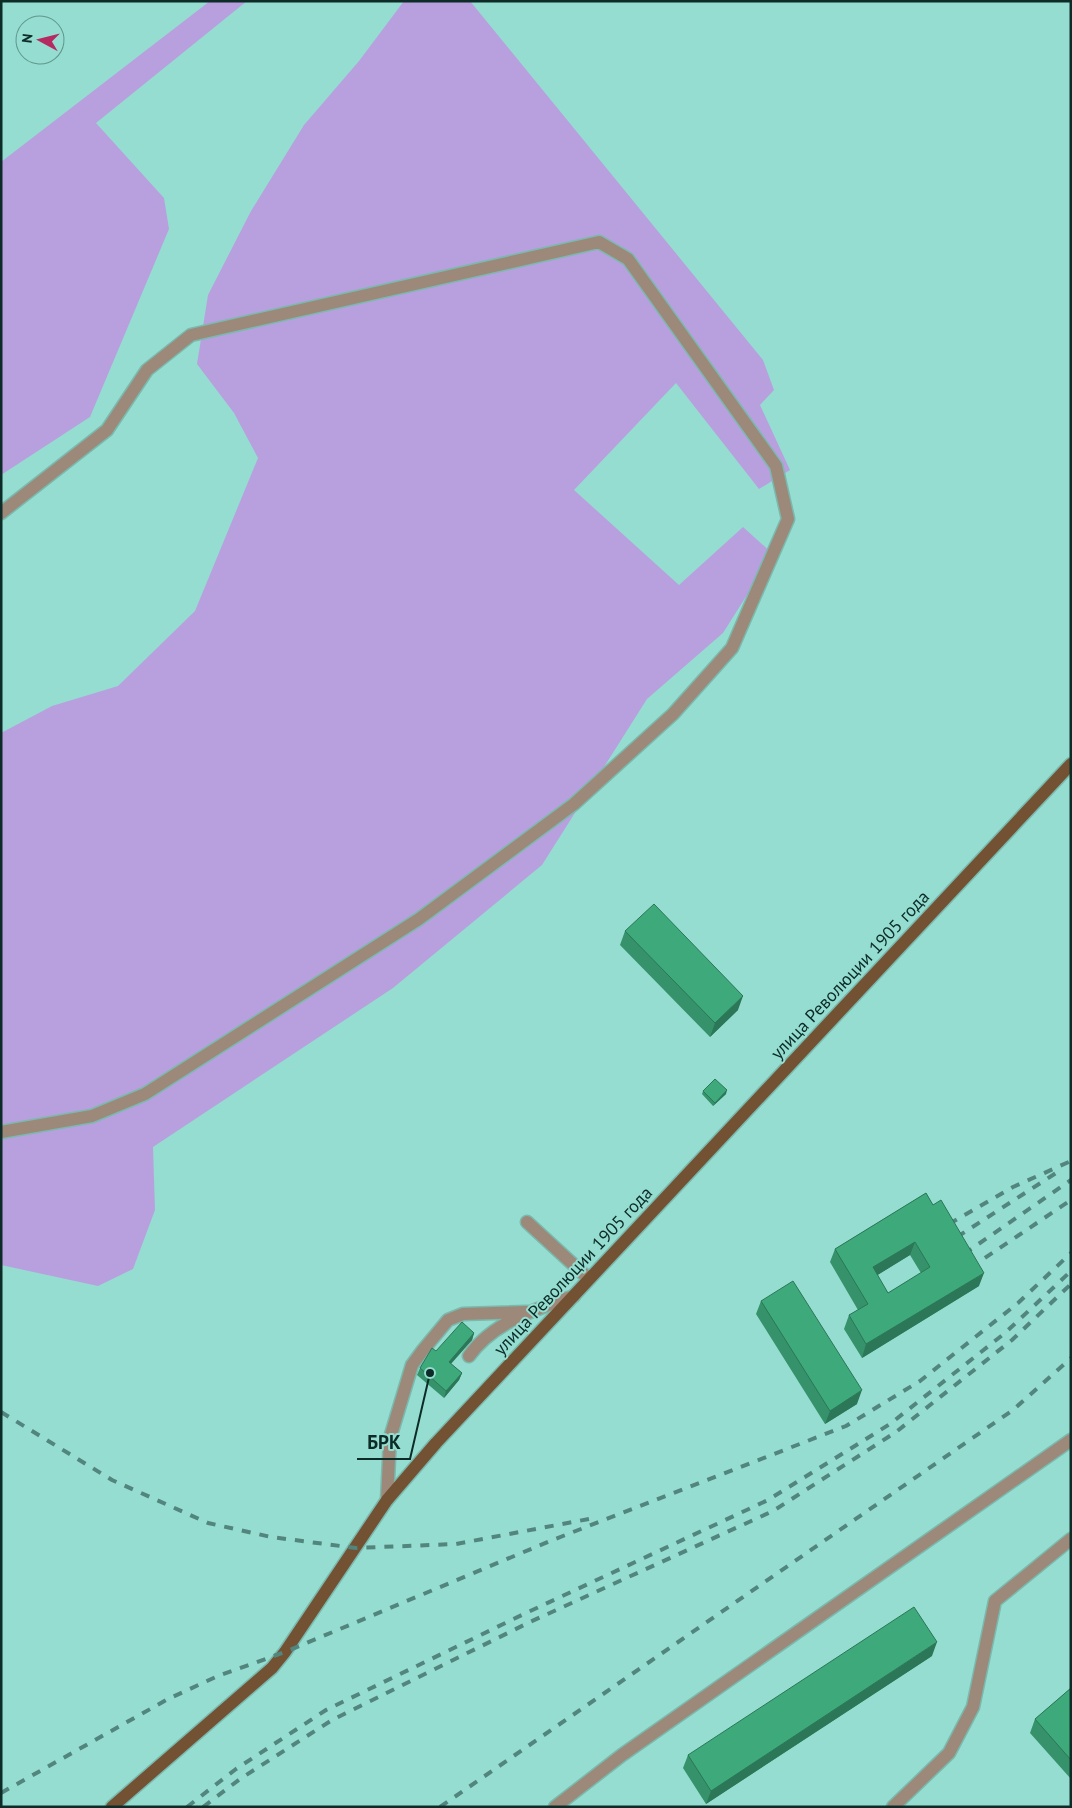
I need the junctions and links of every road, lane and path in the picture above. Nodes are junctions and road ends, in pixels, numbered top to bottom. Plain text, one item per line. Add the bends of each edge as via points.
1 (1, 513) edge
2 (1071, 764) edge
3 (1, 1132) edge
4 (527, 1222) dead end
5 (589, 1279) junction
6 (574, 1296) junction
7 (527, 1312) junction
8 (469, 1356) dead end
9 (1071, 1440) edge
10 (386, 1500) junction
11 (1071, 1539) edge
12 (112, 1807) edge
13 (555, 1807) edge
14 (893, 1807) edge

1 - 3 street via 107,430 147,370 192,335 600,242 628,259 776,466 788,519 732,648 673,714 574,804 419,919 145,1094 92,1116
2 - 5 main road, улица Революции 1905 года
4 - 5 street
5 - 6 main road, улица Революции 1905 года
6 - 7 street
6 - 10 main road, улица Революции 1905 года
7 - 8 street via 478,1343
7 - 10 street via 463,1314 448,1320 423,1350 412,1365 390,1438
9 - 13 street via 622,1755
10 - 12 main road, улица Революции 1905 года via 272,1668
11 - 14 street via 995,1601 973,1708 949,1753

